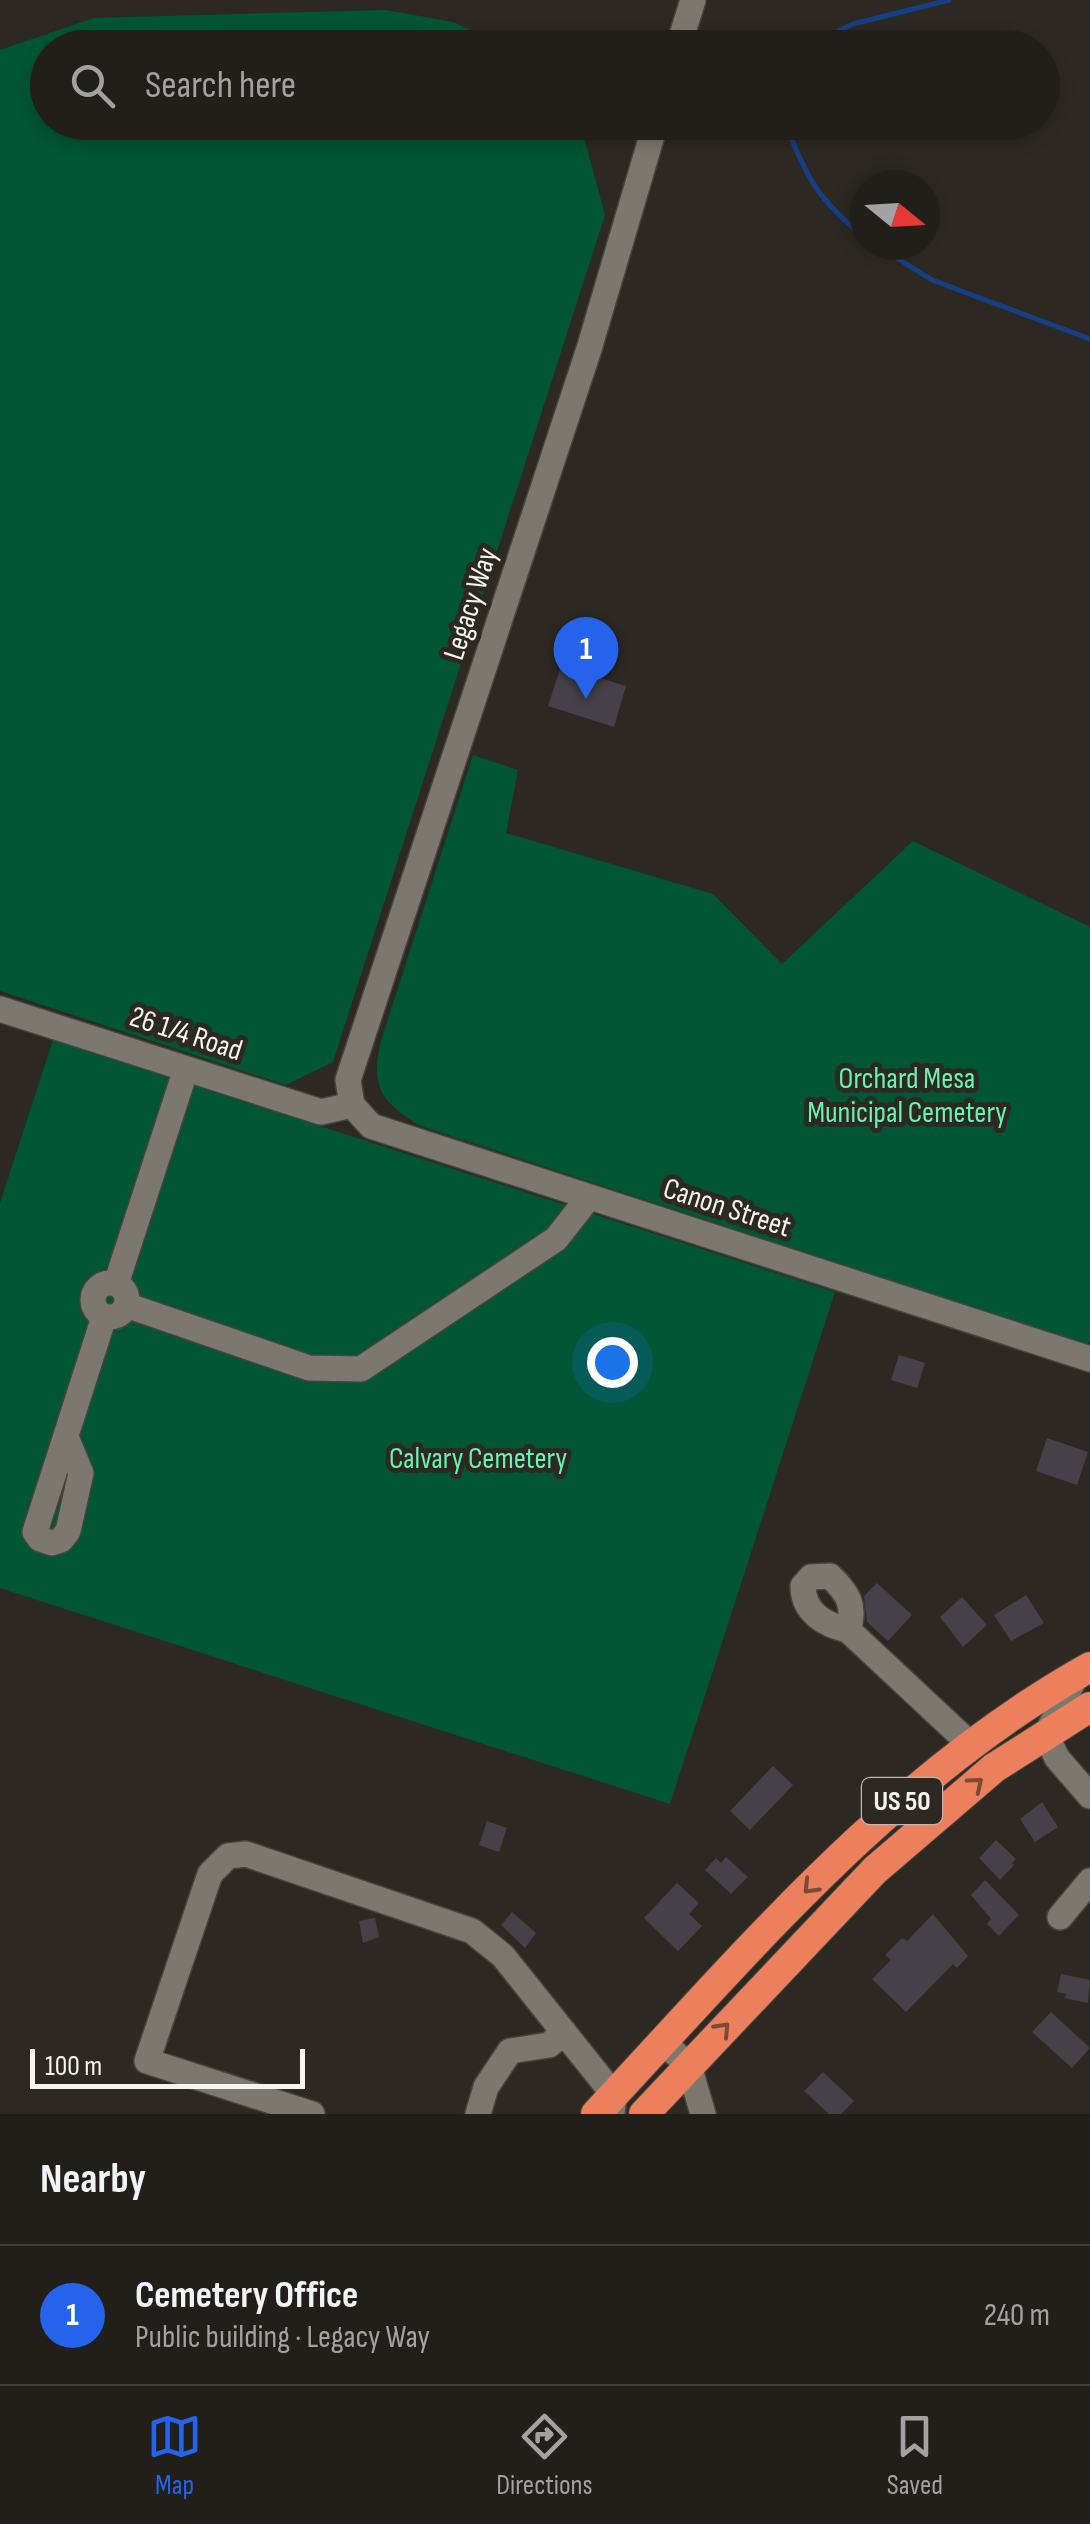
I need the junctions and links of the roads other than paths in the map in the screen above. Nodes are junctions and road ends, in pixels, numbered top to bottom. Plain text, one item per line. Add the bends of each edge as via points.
1 (693, 0) edge
2 (684, 30) edge
3 (651, 140) edge
4 (0, 1009) edge
5 (186, 1068) junction
6 (352, 1106) junction
7 (589, 1197) junction
8 (115, 1302) junction
9 (1090, 1359) edge
10 (66, 1437) dead end
11 (848, 1630) dead end
12 (1083, 1671) edge
13 (1090, 1707) edge
14 (1046, 1735) junction
15 (970, 1744) junction
16 (1090, 1796) edge
17 (850, 1845) junction
18 (874, 1870) junction
19 (1090, 1881) edge
20 (1060, 1917) dead end
21 (564, 2032) junction
22 (663, 2042) junction
23 (689, 2066) junction
24 (607, 2108) edge
25 (312, 2114) edge
26 (478, 2114) edge
27 (644, 2114) edge
28 (703, 2114) edge

1 - 2 street
3 - 6 street, Legacy Way via 348,1080
4 - 5 street, 26 1/4 Road
5 - 6 street, 26 1/4 Road via 321,1112
5 - 8 street
6 - 7 street, Canon Street via 372,1126
7 - 8 street via 556,1239 361,1369 309,1368
7 - 9 street, Canon Street
8 - 10 street
11 - 15 street
12 - 14 street
12 - 15 highway, US 50
13 - 14 highway, US 50
14 - 16 street
18 -> 14 highway, US 50 via 994,1768
15 - 17 highway, US 50
17 - 18 street
17 -> 22 highway, US 50
23 -> 18 highway, US 50
19 - 20 street
21 - 24 street
21 - 25 street via 504,1956 472,1931 246,1854 228,1856 210,1874 146,2061
21 - 26 street via 549,2045 510,2051 486,2087
22 - 23 street
22 - 24 highway, US 50
23 - 27 highway, US 50
23 - 28 street

